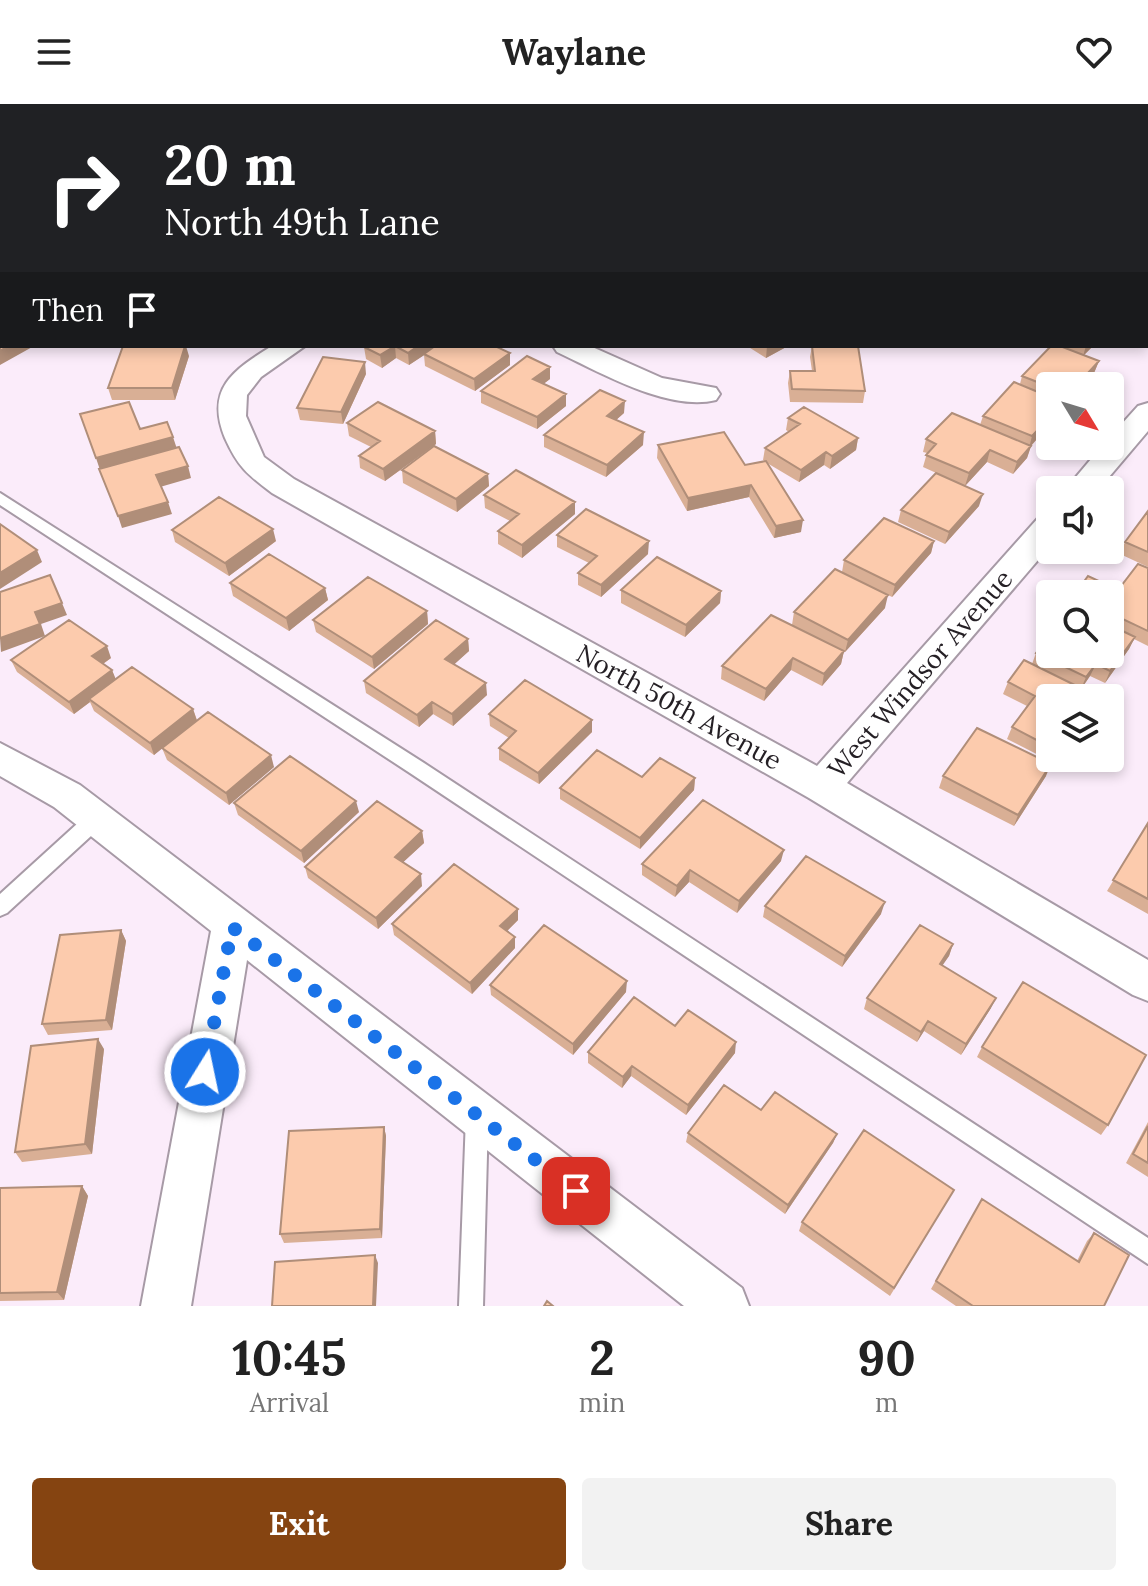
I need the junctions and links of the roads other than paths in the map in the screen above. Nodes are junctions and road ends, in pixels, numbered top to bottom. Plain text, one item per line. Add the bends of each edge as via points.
1 (288, 348) edge
2 (571, 348) edge
3 (706, 394) dead end
4 (1148, 412) edge
5 (1093, 476) edge
6 (0, 498) edge
7 (1036, 541) edge
8 (0, 758) edge
9 (822, 787) junction
10 (96, 819) junction
11 (0, 907) edge
12 (232, 927) junction
13 (1148, 982) edge
14 (477, 1115) junction
15 (1148, 1252) edge
16 (166, 1306) edge
17 (471, 1306) edge
18 (724, 1306) edge

1 - 9 street, North 50th Avenue via 251,371 233,394 231,416 251,462 283,486
2 - 3 street via 655,386
4 - 5 street
6 - 15 lane
7 - 9 street, West Windsor Avenue
8 - 10 street
9 - 13 street, North 50th Avenue
10 - 11 lane
10 - 12 street
12 - 14 street
12 - 16 street
14 - 17 lane
14 - 18 street

